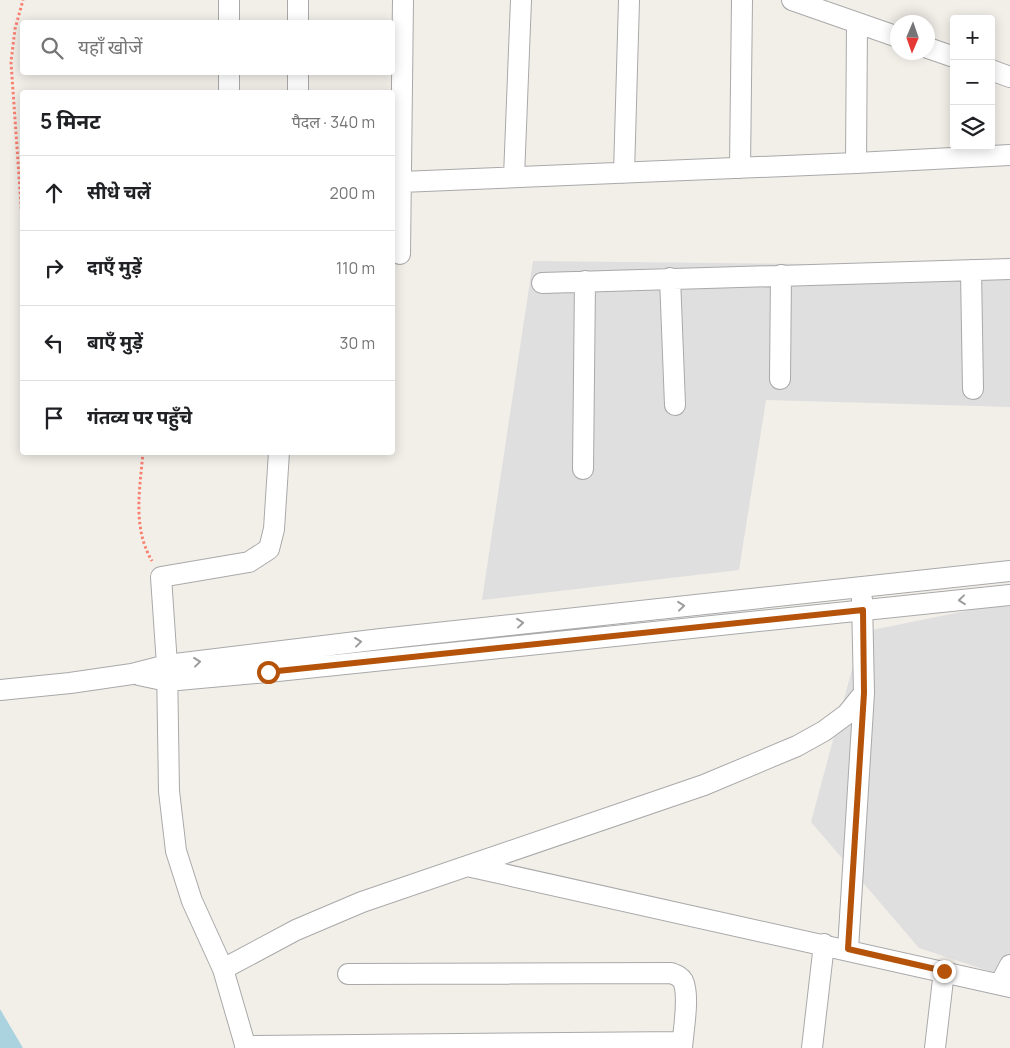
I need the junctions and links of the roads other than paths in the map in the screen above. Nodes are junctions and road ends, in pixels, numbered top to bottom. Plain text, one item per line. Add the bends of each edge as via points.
1 (229, 0) edge
2 (298, 0) edge
3 (404, 0) edge
4 (521, 0) edge
5 (629, 0) edge
6 (742, 0) edge
7 (792, 0) edge
8 (229, 20) edge
9 (298, 20) edge
10 (857, 23) junction
11 (890, 34) edge
12 (935, 50) edge
13 (950, 56) edge
14 (995, 71) edge
15 (229, 75) edge
16 (298, 75) edge
17 (1010, 77) edge
18 (229, 90) edge
19 (298, 90) edge
20 (972, 151) edge
21 (1010, 155) edge
22 (856, 163) junction
23 (740, 168) junction
24 (624, 173) junction
25 (514, 177) junction
26 (401, 182) junction
27 (400, 254) dead end
28 (1010, 269) edge
29 (971, 270) junction
30 (781, 275) junction
31 (670, 278) junction
32 (585, 281) junction
33 (542, 282) dead end
34 (780, 379) dead end
35 (973, 389) dead end
36 (675, 405) dead end
37 (279, 455) edge
38 (583, 469) dead end
39 (1010, 572) edge
40 (862, 586) junction
41 (1010, 595) edge
42 (863, 610) junction
43 (167, 673) junction
44 (0, 690) edge
45 (864, 693) junction
46 (467, 866) junction
47 (824, 944) junction
48 (848, 949) junction
49 (1010, 965) edge
50 (223, 969) junction
51 (944, 971) junction
52 (348, 974) dead end
53 (1005, 985) edge
54 (682, 1045) edge
55 (246, 1047) edge
56 (812, 1048) edge
57 (935, 1048) edge

1 - 8 street
2 - 9 street
3 - 26 street
4 - 25 street
5 - 24 street
6 - 23 street
7 - 10 street
10 - 11 street
10 - 22 street
12 - 13 street
14 - 17 street
15 - 18 street
16 - 19 street
20 - 21 street
20 - 22 street
22 - 23 street
23 - 24 street
24 - 25 street
25 - 26 street
26 - 27 street
28 - 29 street
29 - 30 street
29 - 35 street
30 - 31 street
30 - 34 street
31 - 32 street
31 - 36 street
32 - 33 street
32 - 38 street
37 - 43 street via 274,529 269,549 249,562 161,577
39 - 40 street
40 - 42 street
43 -> 40 street via 401,636
41 -> 42 street
42 - 43 street
42 - 45 street
43 - 44 street via 132,674
43 - 50 street via 169,791 176,851 192,901
45 - 46 street via 847,714 797,746 704,785
45 - 48 street
46 - 47 street
46 - 50 street via 362,902 296,930
47 - 48 street
47 - 56 street
48 - 51 street
49 - 53 street
50 - 55 street
51 - 53 street
51 - 57 street
52 - 54 street via 671,973 684,982
54 - 55 street

